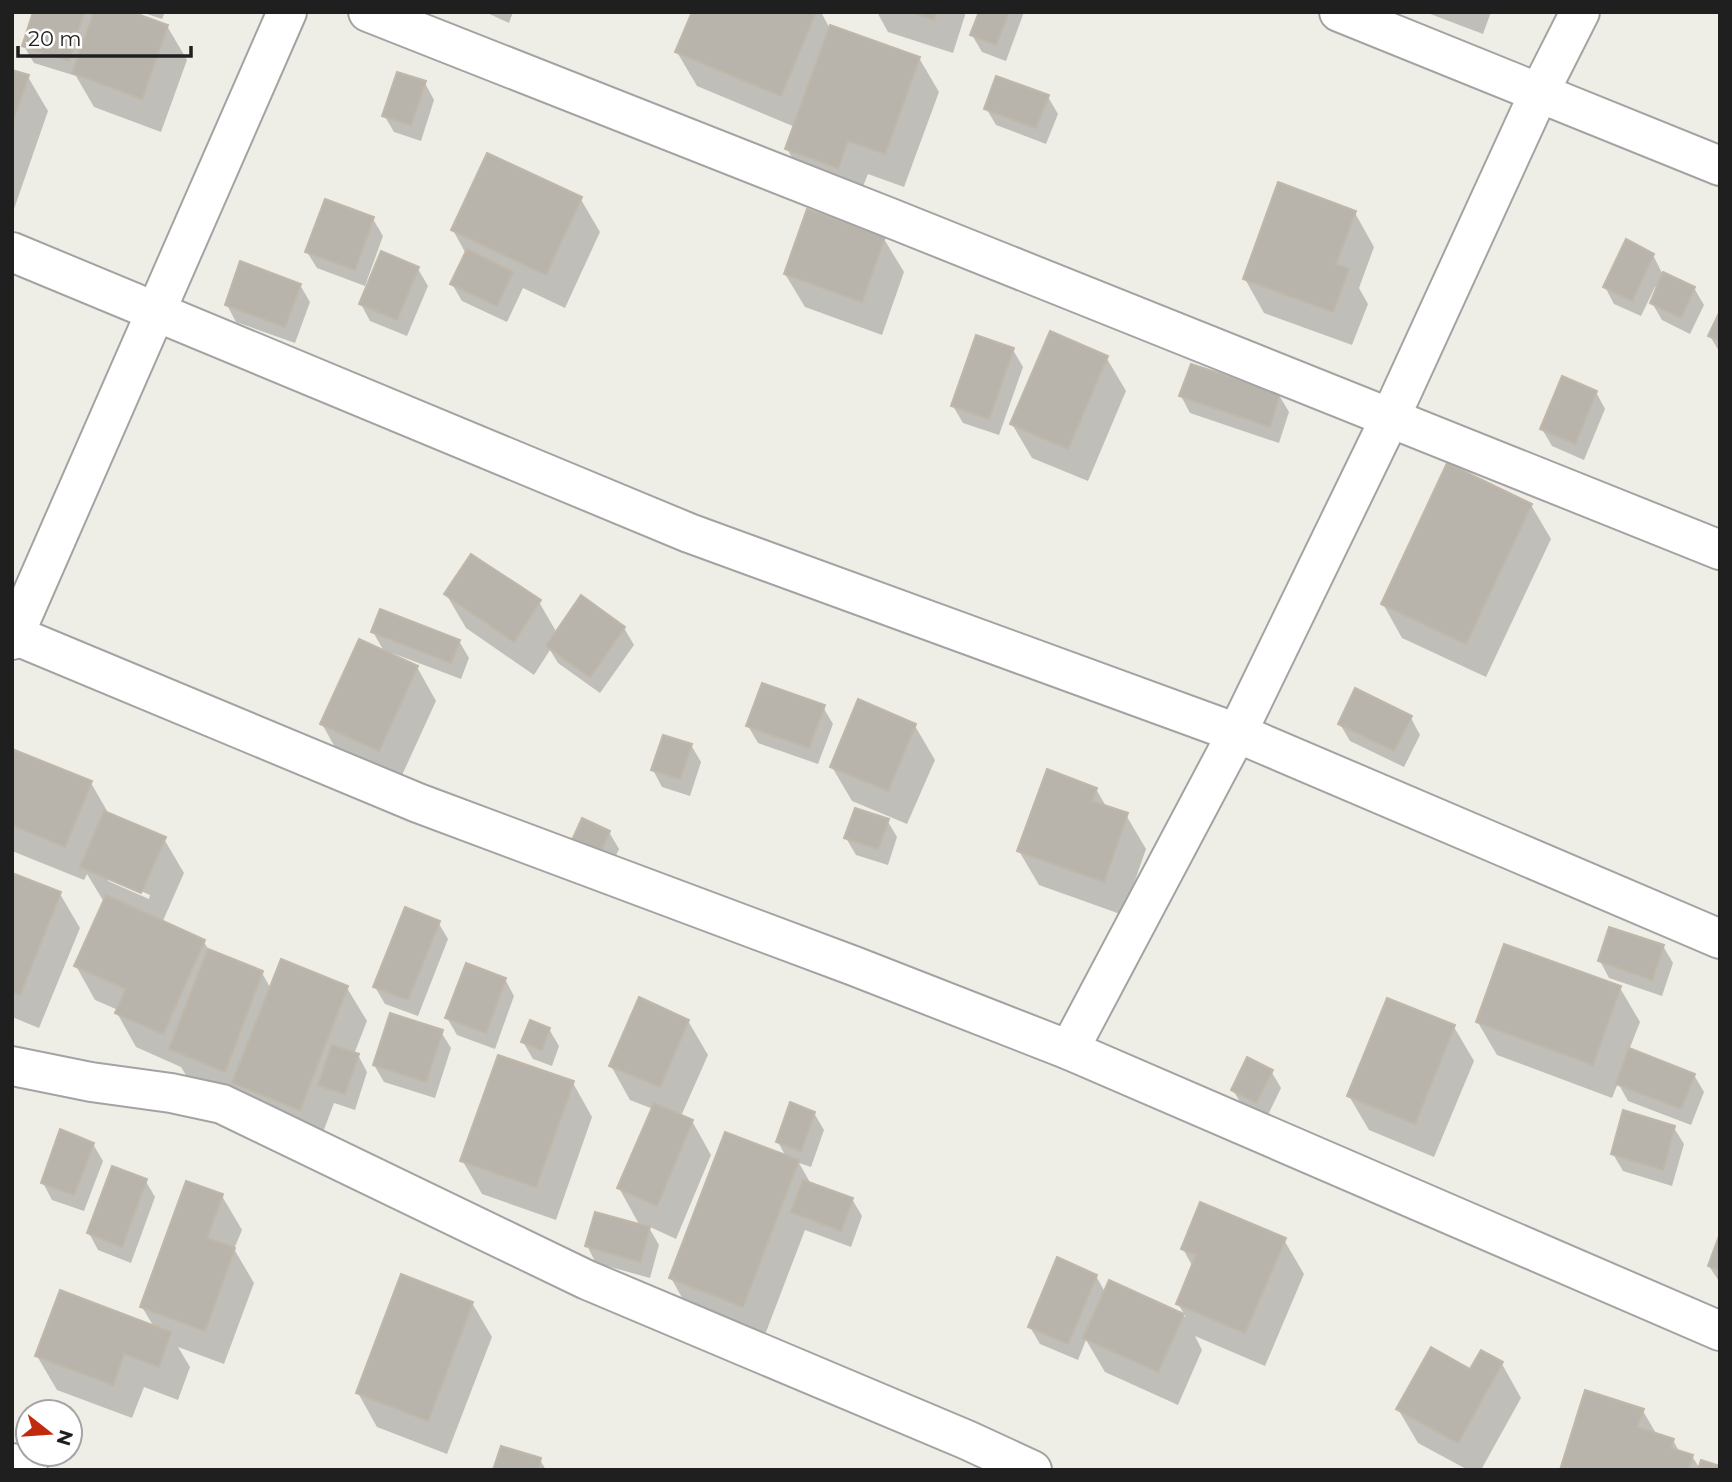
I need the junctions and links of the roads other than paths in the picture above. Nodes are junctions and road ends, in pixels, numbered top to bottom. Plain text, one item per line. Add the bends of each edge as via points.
1 (287, 12) edge
2 (368, 12) edge
3 (1339, 12) edge
4 (1580, 12) edge
5 (1539, 93) junction
6 (1720, 166) edge
7 (12, 252) edge
8 (156, 312) junction
9 (1390, 418) junction
10 (1720, 550) edge
11 (13, 636) edge
12 (1237, 733) junction
13 (1720, 939) edge
14 (1069, 1050) junction
15 (12, 1066) edge
16 (1720, 1331) edge
17 (12, 1463) edge
18 (28, 1470) edge
19 (1032, 1470) edge

1 - 8 street
2 - 9 street
3 - 5 street
4 - 5 street
5 - 6 street
5 - 9 street
7 - 8 street
8 - 11 street
8 - 12 street via 689,533
9 - 10 street
9 - 12 street
11 - 14 street via 418,803
12 - 13 street
12 - 14 street
14 - 16 street
15 - 19 street via 222,1104 586,1280
17 - 18 street

